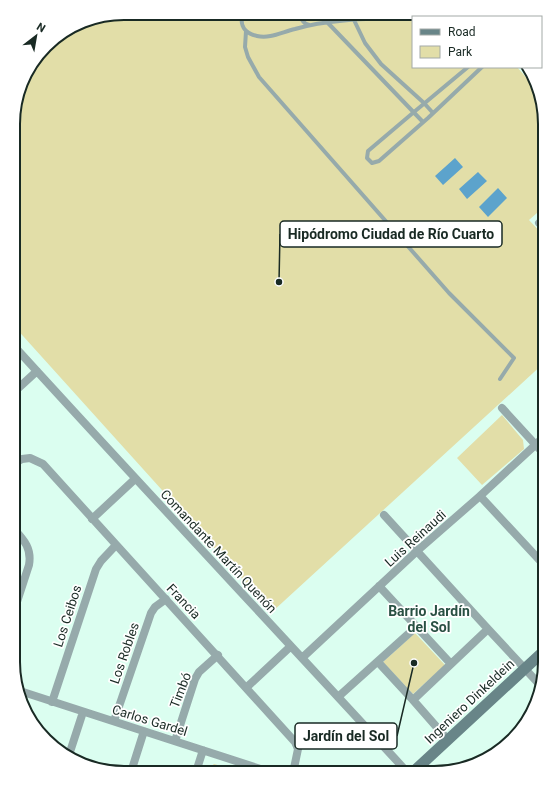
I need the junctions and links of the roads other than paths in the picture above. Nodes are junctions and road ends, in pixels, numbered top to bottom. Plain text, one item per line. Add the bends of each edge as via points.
1 (241, 20) edge
2 (302, 20) edge
3 (354, 20) joint
4 (328, 22) junction
5 (309, 25) junction
6 (246, 31) junction
7 (467, 68) edge
8 (481, 68) edge
9 (424, 103) junction
10 (414, 112) junction
11 (433, 113) junction
12 (423, 122) junction
13 (20, 353) edge
14 (37, 371) junction
15 (500, 379) dead end
16 (20, 387) edge
17 (502, 408) dead end
18 (538, 442) edge
19 (535, 444) junction
20 (538, 447) edge
21 (20, 460) edge
22 (136, 479) junction
23 (480, 496) junction
24 (384, 515) dead end
25 (92, 519) junction
26 (20, 536) edge
27 (116, 545) junction
28 (417, 551) junction
29 (538, 558) edge
30 (379, 586) junction
31 (20, 593) edge
32 (166, 599) junction
33 (416, 627) junction
34 (488, 629) junction
35 (291, 646) junction
36 (218, 655) junction
37 (538, 657) edge
38 (302, 658) junction
39 (378, 662) junction
40 (450, 664) junction
41 (525, 669) junction
42 (536, 681) edge
43 (247, 688) junction
44 (25, 694) edge
45 (338, 697) junction
46 (413, 700) junction
47 (52, 702) junction
48 (83, 712) junction
49 (114, 721) junction
50 (144, 731) junction
51 (448, 740) junction
52 (175, 741) junction
53 (203, 750) junction
54 (70, 751) edge
55 (133, 766) edge
56 (198, 766) edge
57 (254, 766) edge
58 (294, 766) edge
59 (402, 766) edge
60 (420, 766) edge

1 - 6 lane
2 - 5 lane
3 - 4 lane
3 - 9 lane via 365,43 381,64
4 - 5 lane
4 - 10 lane
5 - 6 lane via 272,36 257,36
6 - 15 lane via 245,47 259,77 449,293 514,358
7 - 9 lane
8 - 11 lane
9 - 10 lane
9 - 11 lane
10 - 12 lane
10 - 12 lane via 368,152 367,158 372,163 379,161
11 - 12 lane
13 - 14 street, Comandante Martín Quenón
14 - 16 street
14 - 22 street, Comandante Martín Quenón
17 - 19 street
18 - 19 street, Luis Reinaudi
19 - 20 street
19 - 23 street, Luis Reinaudi
21 - 25 street, Francia via 30,458 43,464
22 - 25 street
22 - 35 street, Comandante Martín Quenón
23 - 28 street, Luis Reinaudi
23 - 29 street
24 - 28 street
25 - 27 street, Francia
26 - 31 street via 29,550 30,558
27 - 32 street, Francia
27 - 47 street, Los Ceibos via 96,569
28 - 30 street, Luis Reinaudi
28 - 34 street
30 - 33 street
30 - 38 street, Luis Reinaudi
32 - 36 street, Francia
32 - 49 street, Los Robles via 151,613
33 - 39 street
33 - 40 street
34 - 40 street
34 - 41 street
35 - 38 street, Comandante Martín Quenón
35 - 43 street
36 - 43 street, Francia
36 - 52 street, Timbó via 195,679
37 - 41 main road, Ingeniero Dinkeldein
38 - 45 street, Comandante Martín Quenón
39 - 45 street
39 - 46 street
40 - 46 street
41 - 42 street
41 - 51 main road, Ingeniero Dinkeldein
43 - 58 street, Francia via 295,742 298,749
44 - 47 street, Carlos Gardel
45 - 59 street, Comandante Martín Quenón
46 - 51 street
47 - 48 street, Carlos Gardel
48 - 49 street, Carlos Gardel
48 - 54 street
49 - 50 street, Carlos Gardel
50 - 52 street, Carlos Gardel
50 - 55 street
51 - 60 main road, Ingeniero Dinkeldein
52 - 53 street, Carlos Gardel
53 - 56 street
53 - 57 street, Carlos Gardel

